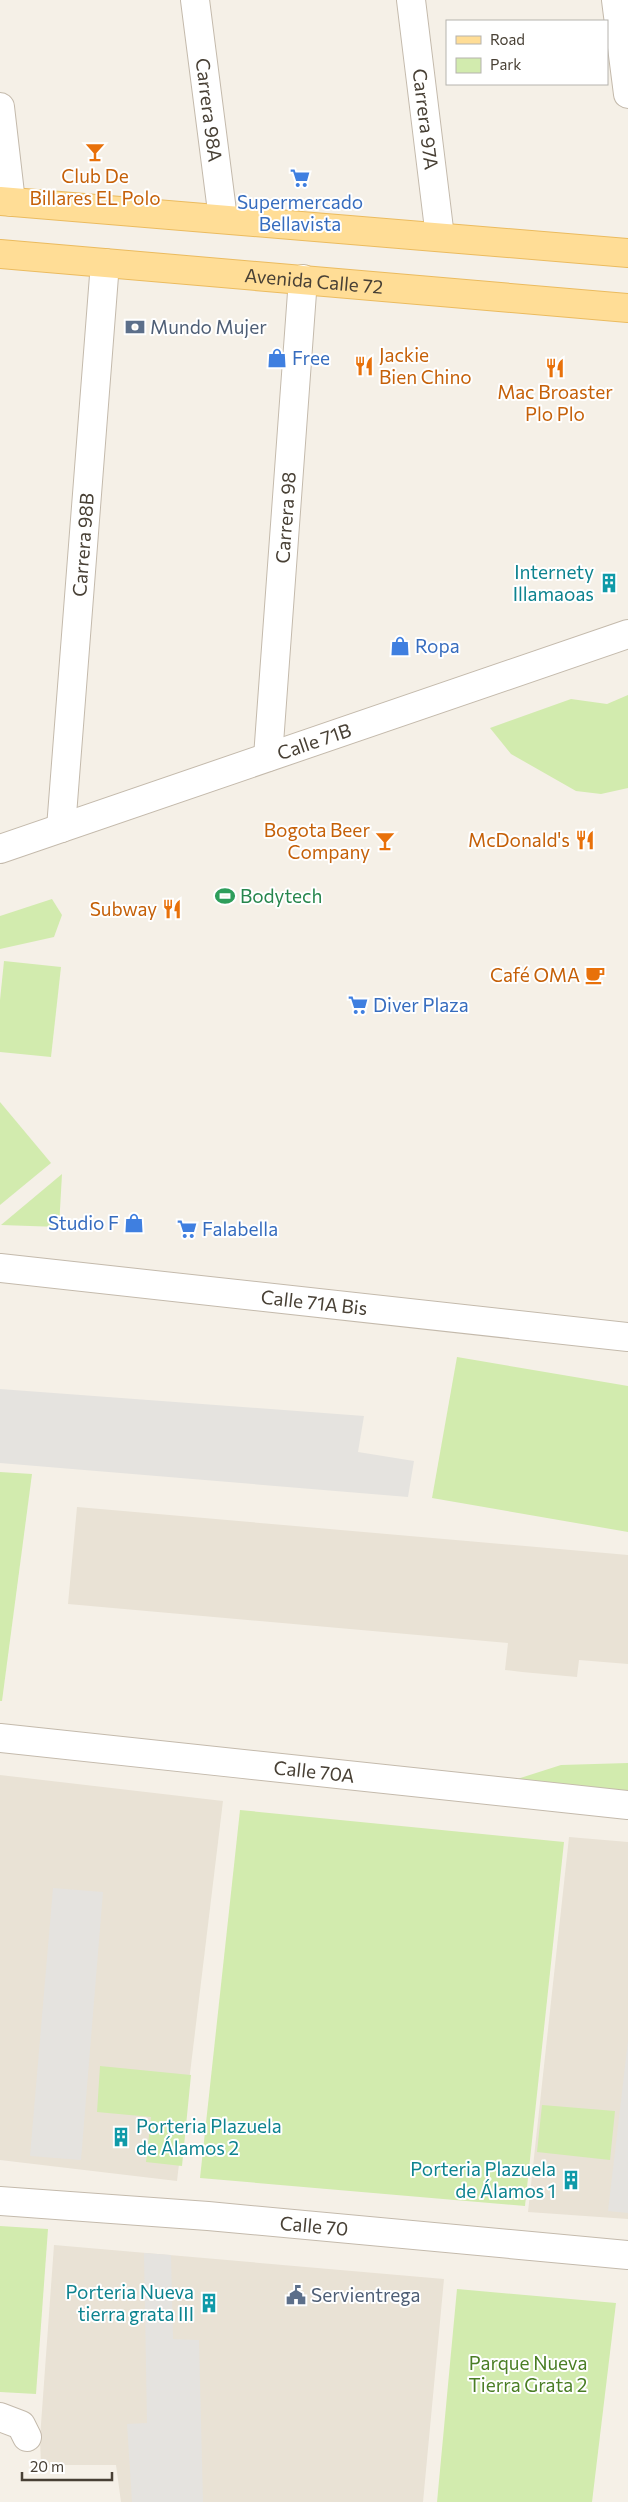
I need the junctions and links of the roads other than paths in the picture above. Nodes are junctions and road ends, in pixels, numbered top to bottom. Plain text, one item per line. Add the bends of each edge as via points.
1 (195, 0) edge
2 (411, 0) edge
3 (616, 0) edge
4 (628, 94) edge
5 (0, 107) edge
6 (6, 202) edge
7 (223, 220) junction
8 (440, 237) junction
9 (628, 253) edge
10 (0, 254) edge
11 (105, 263) junction
12 (303, 279) junction
13 (628, 308) edge
14 (628, 634) edge
15 (268, 757) junction
16 (61, 828) junction
17 (0, 849) edge
18 (0, 1268) edge
19 (628, 1337) edge
20 (0, 1738) edge
21 (628, 1805) edge
22 (0, 2200) edge
23 (628, 2255) edge
24 (0, 2417) edge
25 (27, 2437) dead end

1 - 7 street, Carrera 98A
2 - 8 street, Carrera 97A
3 - 4 street
5 - 6 street
6 - 7 main road
7 - 8 main road
8 - 9 main road
10 - 11 main road, Avenida Calle 72
11 - 12 main road, Avenida Calle 72
11 - 16 street, Carrera 98B
12 - 13 main road, Avenida Calle 72
12 - 15 street, Carrera 98
14 - 15 street, Calle 71B
15 - 16 street, Calle 71B
16 - 17 street, Calle 71B
18 - 19 street, Calle 71A Bis
20 - 21 street, Calle 70A
22 - 23 street, Calle 70
24 - 25 street via 21,2425

